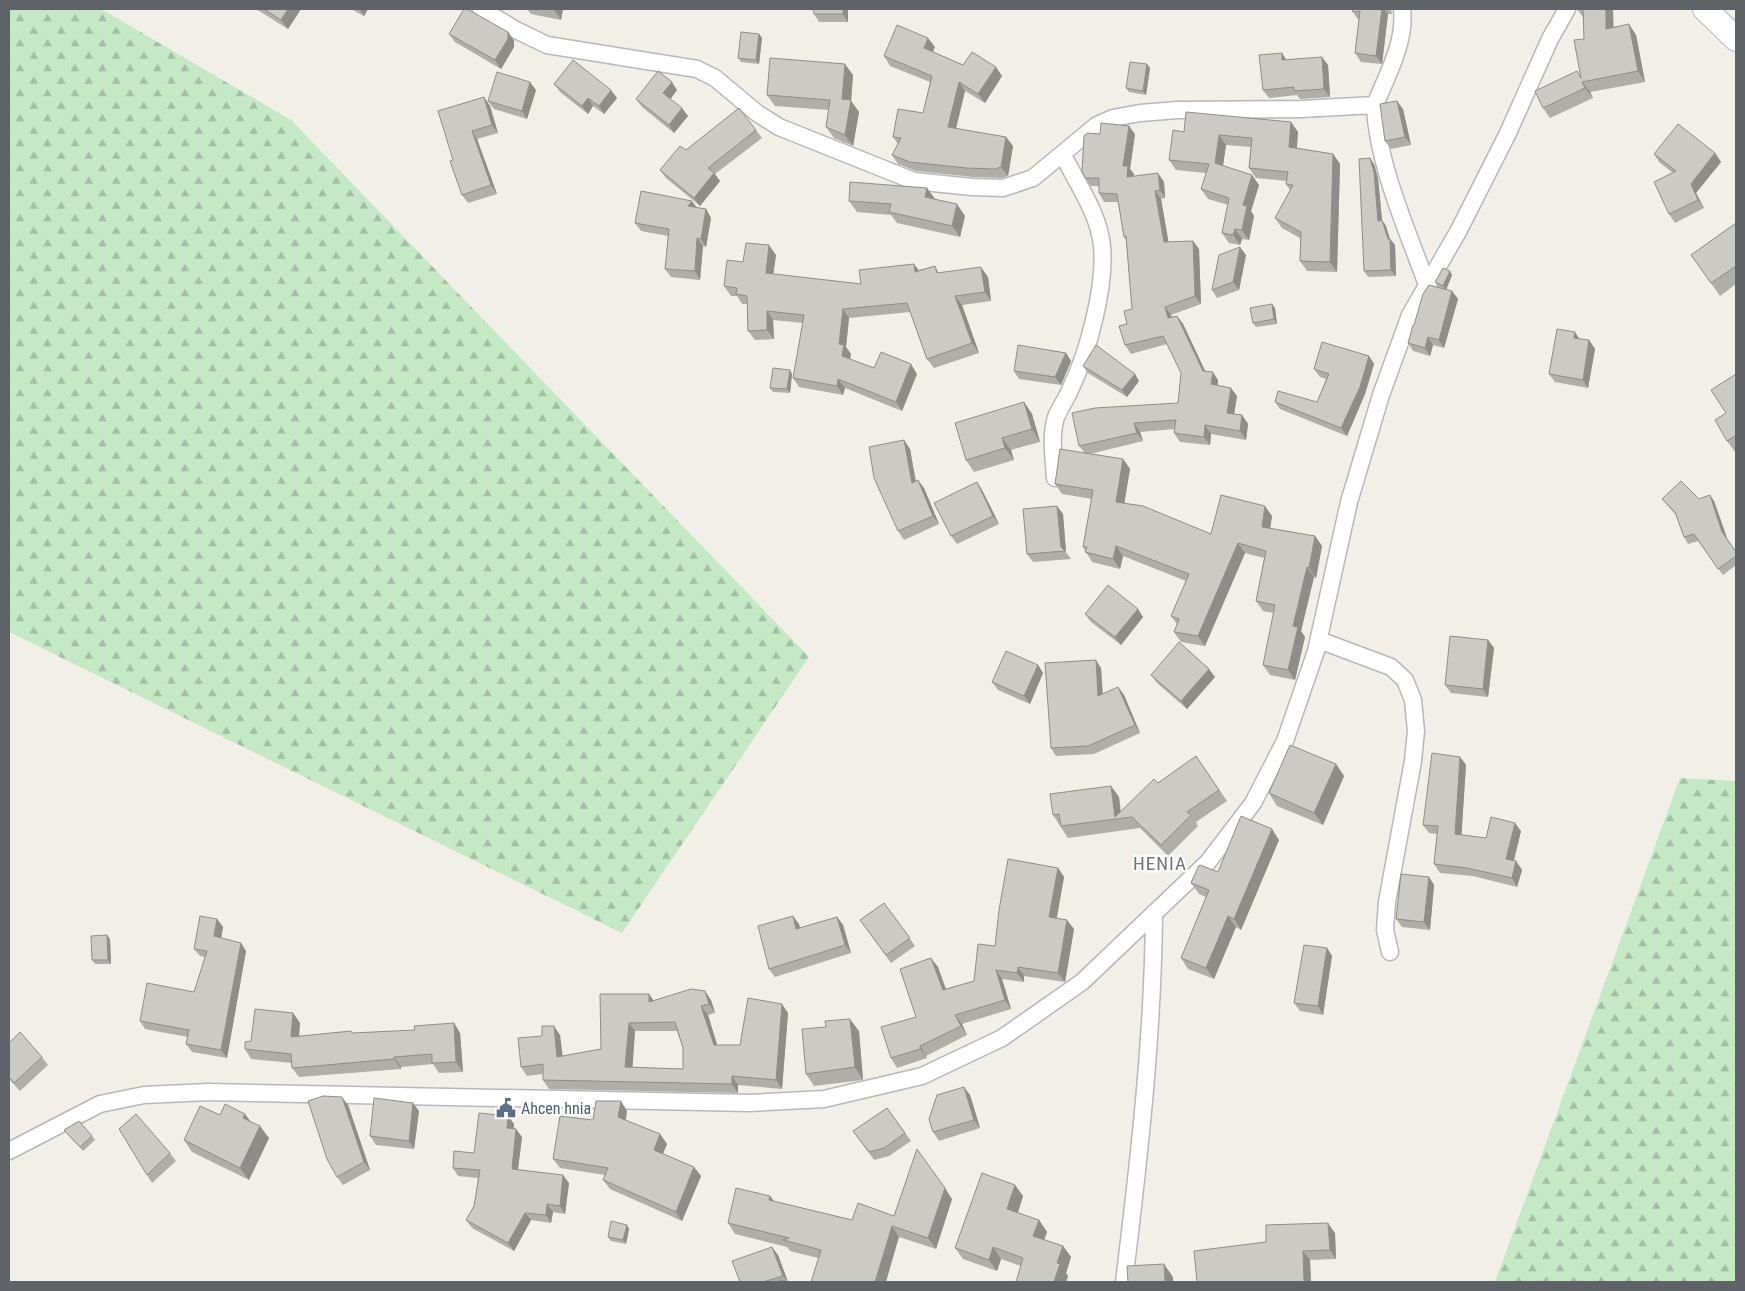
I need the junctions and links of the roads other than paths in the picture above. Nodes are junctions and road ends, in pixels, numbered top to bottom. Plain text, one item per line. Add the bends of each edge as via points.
1 (481, 9) edge
2 (1402, 9) edge
3 (1567, 9) edge
4 (1705, 9) edge
5 (1736, 39) edge
6 (1375, 105) junction
7 (1063, 155) junction
8 (1427, 285) junction
9 (1054, 478) edge
10 (1318, 640) junction
11 (1154, 913) junction
12 (1390, 952) dead end
13 (9, 1151) edge
14 (1124, 1282) edge

1 - 7 street via 548,44 698,69 715,78 779,127 914,181 1003,188 1033,178
2 - 6 street via 1404,25
3 - 8 street via 1499,151
4 - 5 street
6 - 7 street via 1140,113 1097,125
6 - 8 street via 1381,152
7 - 9 street via 1097,223 1102,246 1102,276 1099,300 1076,375 1056,417
8 - 10 street via 1410,315 1381,395 1349,502
10 - 11 street via 1285,741 1253,803 1208,862
10 - 12 street via 1391,666 1404,680 1413,700 1416,731 1387,902 1385,930
11 - 13 street via 1082,982 1002,1038 922,1076 824,1099 749,1103 208,1092 144,1095 100,1104
11 - 14 street via 1152,1001 1138,1168

